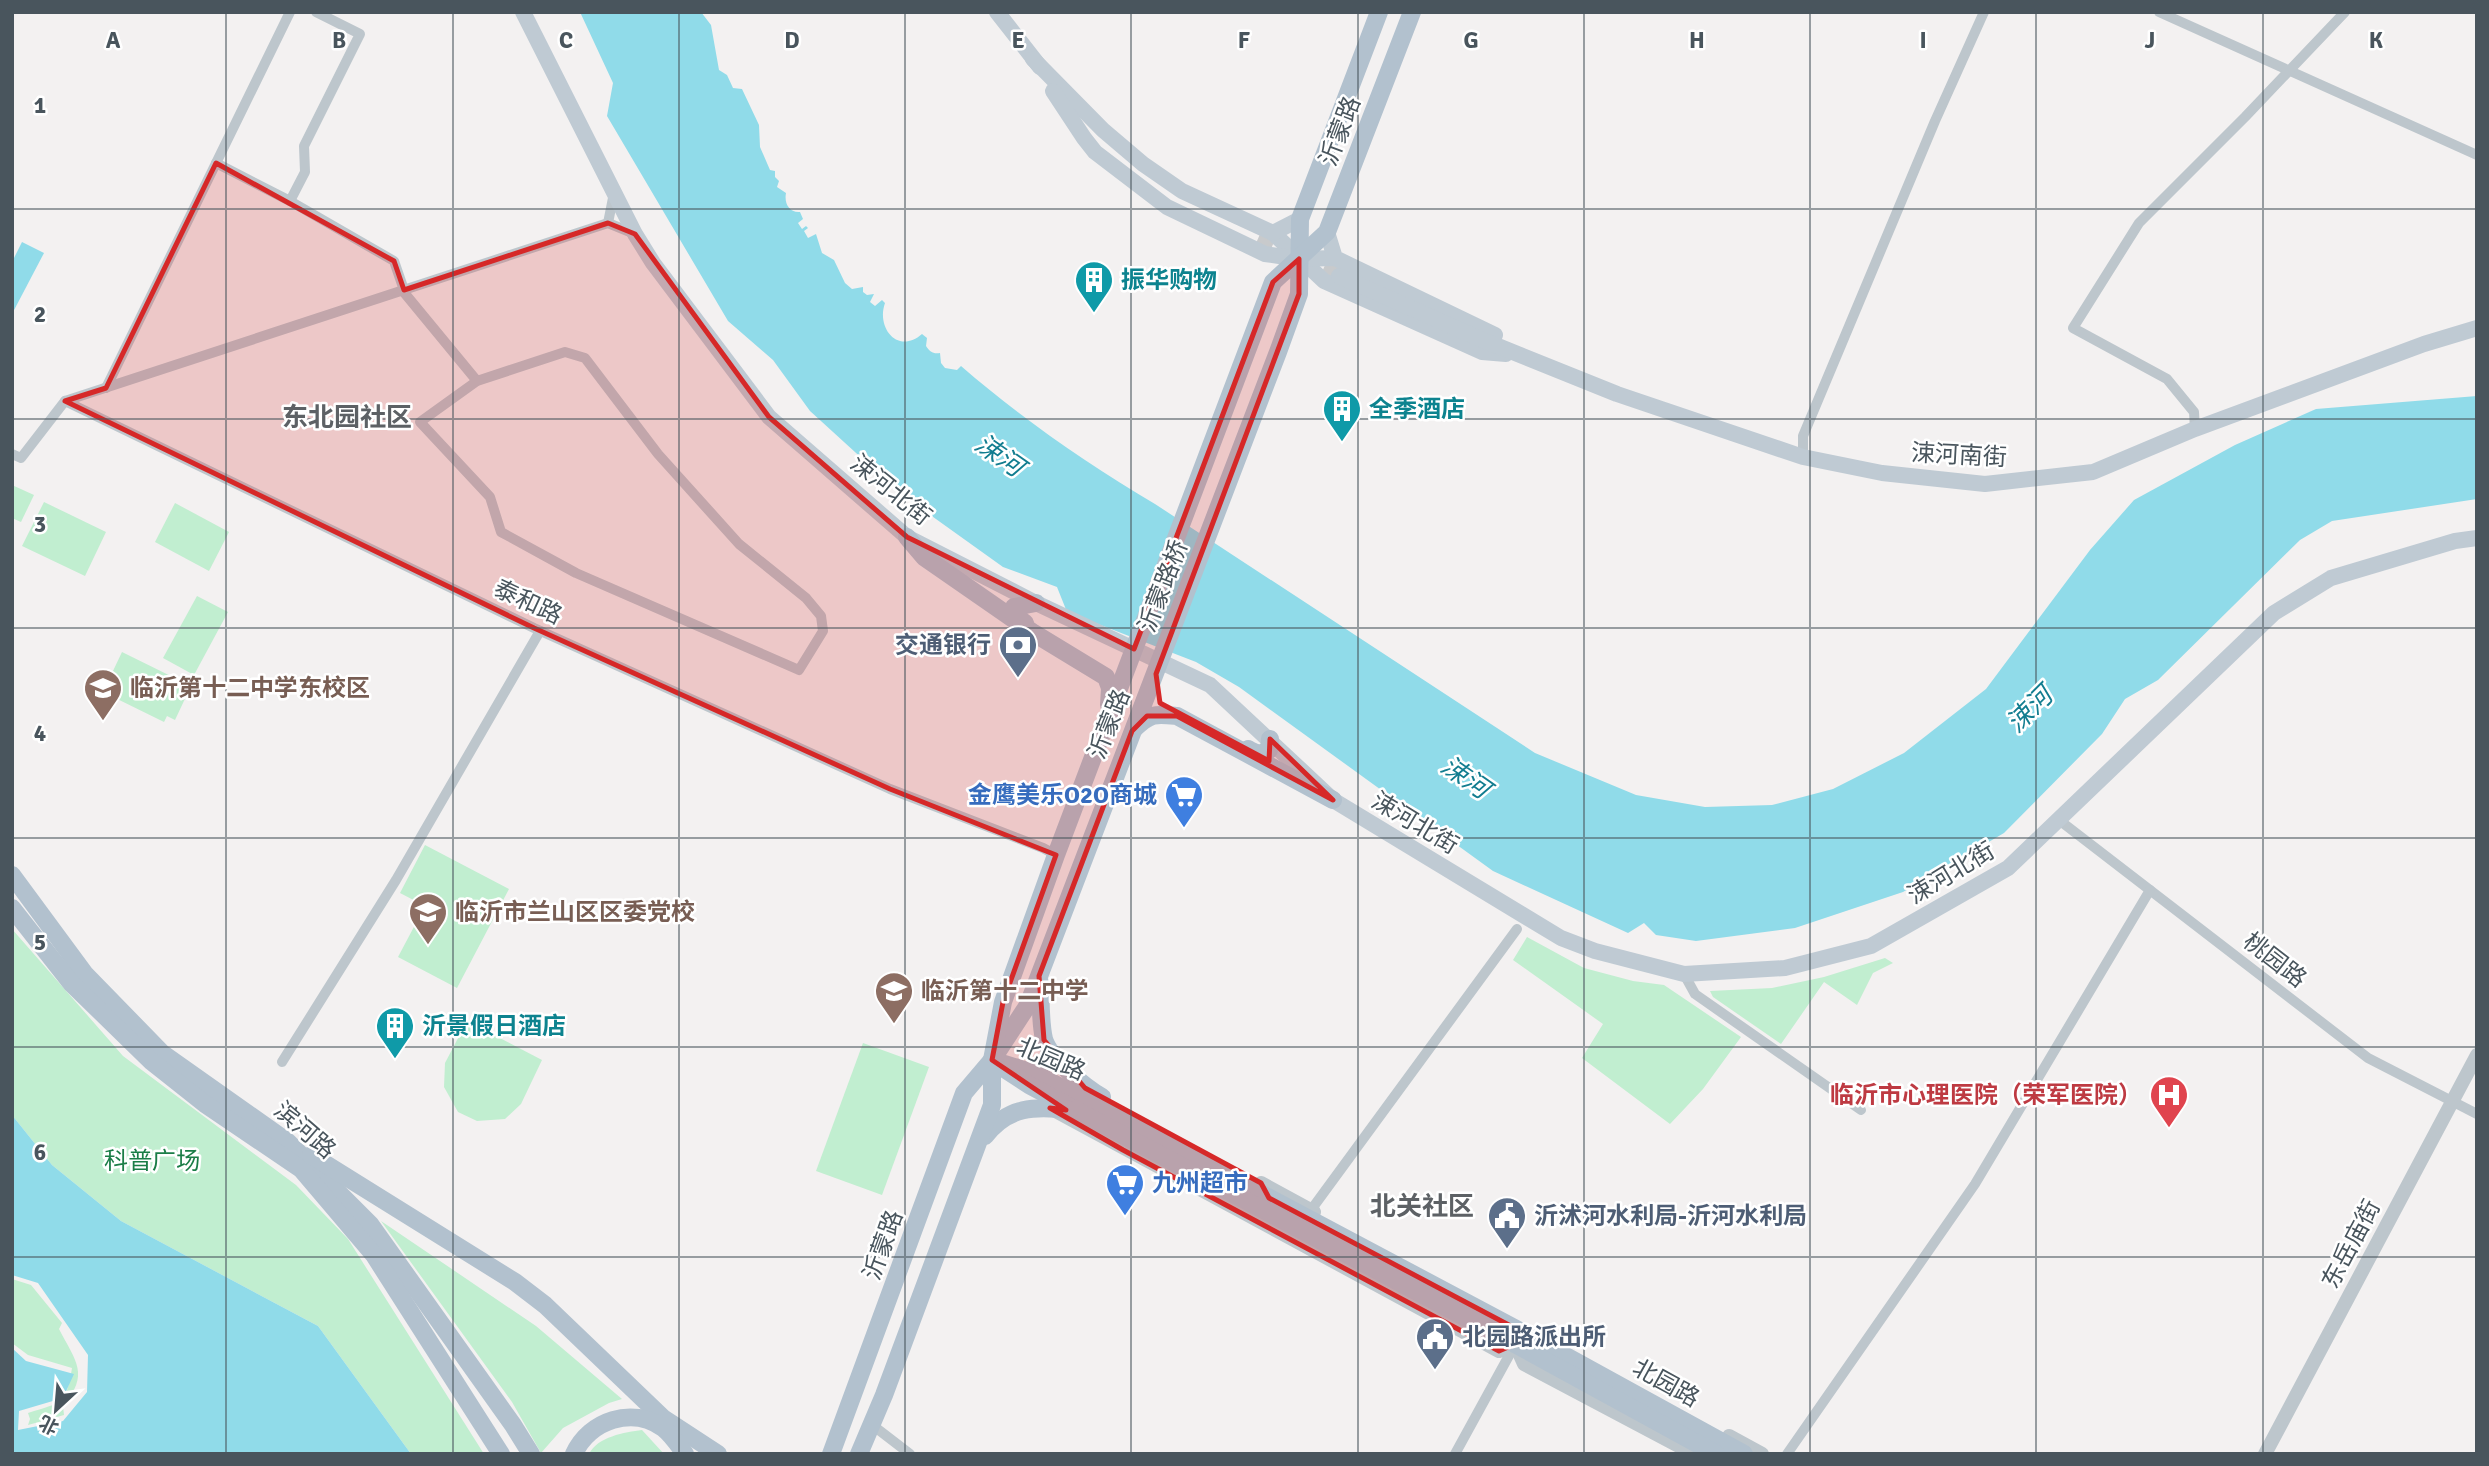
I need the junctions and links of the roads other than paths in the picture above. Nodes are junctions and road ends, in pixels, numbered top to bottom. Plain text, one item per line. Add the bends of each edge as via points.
1 (290, 12) edge
2 (523, 12) edge
3 (997, 12) edge
4 (1379, 12) edge
5 (1412, 12) edge
6 (1984, 12) edge
7 (2159, 12) edge
8 (2345, 12) edge
9 (324, 14) edge
10 (1033, 59) junction
11 (2289, 71) junction
12 (2477, 155) edge
13 (215, 163) junction
14 (614, 193) junction
15 (290, 201) junction
16 (1300, 219) junction
17 (608, 223) junction
18 (1327, 232) junction
19 (1272, 233) junction
20 (635, 234) junction
21 (1261, 248) junction
22 (1335, 258) junction
23 (1299, 259) junction
24 (1339, 276) tunnel mouth
25 (1273, 282) junction
26 (403, 290) junction
27 (2477, 328) edge
28 (1518, 355) junction
29 (477, 381) junction
30 (106, 388) junction
31 (65, 401) junction
32 (2195, 429) junction
33 (12, 454) edge
34 (1803, 457) junction
35 (1188, 507) joint
36 (1216, 516) joint
37 (908, 537) junction
38 (2477, 538) edge
39 (1036, 603) junction
40 (540, 631) junction
41 (1128, 664) junction
42 (1156, 674) junction
43 (1109, 714) junction
44 (1132, 731) junction
45 (1270, 739) junction
46 (1332, 800) junction
47 (2059, 820) junction
48 (1056, 855) junction
49 (12, 875) edge
50 (2150, 890) junction
51 (12, 908) edge
52 (1517, 929) dead end
53 (1684, 974) junction
54 (1039, 976) junction
55 (2477, 1055) edge
56 (992, 1060) junction
57 (282, 1062) dead end
58 (2453, 1102) junction
59 (1050, 1108) junction
60 (1861, 1110) dead end
61 (1080, 1112) junction
62 (2477, 1114) edge
63 (288, 1142) junction
64 (977, 1147) junction
65 (1265, 1190) junction
66 (1311, 1210) junction
67 (1519, 1338) junction
68 (848, 1413) junction
69 (871, 1424) junction
70 (860, 1452) edge
71 (501, 1454) edge
72 (531, 1454) edge
73 (575, 1454) edge
74 (685, 1454) edge
75 (719, 1454) edge
76 (821, 1454) edge
77 (831, 1454) edge
78 (910, 1454) edge
79 (1455, 1454) edge
80 (1693, 1454) edge
81 (1716, 1454) edge
82 (1744, 1454) edge
83 (1762, 1454) edge
84 (1787, 1454) edge
85 (2265, 1454) edge

1 - 13 street
2 - 14 main road, 涑河北街
3 - 10 main road
4 - 16 main road, 沂蒙路
5 - 18 main road, 沂蒙路
6 - 34 street via 1803,436
7 - 11 street
8 - 11 street
9 - 15 street via 359,34 304,146 305,172
10 - 19 main road via 1143,164 1182,191
10 - 21 main road via 1096,136 1140,175
11 - 12 street
11 - 32 street via 2139,223 2073,328 2167,379 2194,412
13 - 15 street
13 - 30 street
14 - 17 street
14 - 20 main road, 涑河北街
15 - 26 street via 394,261
16 - 19 main road
16 - 23 main road, 沂蒙路
17 - 20 street
17 - 26 street
18 - 22 main road
18 - 23 main road, 沂蒙路
19 - 23 main road
20 - 37 main road, 涑河北街 via 769,418
21 - 23 main road
21 - 25 main road
22 - 23 main road
22 - 28 main road via 1489,331
23 - 25 main road, 沂蒙路
23 - 28 main road via 1324,282 1482,352
23 - 36 main road, 沂蒙路 via 1299,294
24 - 28 main road, 涑河南街
25 - 35 main road, 沂蒙路
26 - 29 street
26 - 30 street
27 - 32 main road, 涑河南街
28 - 34 main road, 涑河南街
29 - 29 street via 420,422 490,497 501,532 576,573 799,670 823,631 821,616 806,598 739,544 658,454 585,358 565,352
30 - 31 street
31 - 33 street via 21,458
31 - 40 street, 泰和路
32 - 34 main road, 涑河南街 via 2092,472 1985,484 1882,473
35 - 41 main road, 沂蒙路桥
36 - 42 main road, 沂蒙路桥
37 - 39 main road, 涑河北街
37 - 43 main road via 924,556 1106,677
38 - 47 main road, 涑河北街 via 2331,578 2274,613
39 - 41 main road via 1014,607 1014,615 1100,667
39 - 45 main road, 涑河北街 via 1210,685
40 - 48 street, 泰和路 via 890,789
40 - 57 street via 396,880
41 - 43 main road, 沂蒙路
42 - 44 main road, 沂蒙路
42 - 45 main road via 1160,703 1257,754 1269,750
43 - 48 main road, 沂蒙路
44 - 46 main road via 1147,716 1177,716
44 - 54 main road, 沂蒙路
45 - 46 main road, 涑河北街
46 - 53 main road, 涑河北街 via 1561,938
47 - 50 street, 桃园路
47 - 53 main road, 涑河北街 via 2008,868 1871,946 1785,968
48 - 56 main road, 沂蒙路 via 1003,1002
49 - 63 main road, 滨河路 via 85,974 162,1052
50 - 58 street, 桃园路 via 2368,1058
50 - 84 street via 1975,1184
51 - 71 main road, 滨河路 via 71,983 152,1062 301,1169 374,1255
52 - 66 street
53 - 60 street via 1695,994
54 - 56 main road, 沂蒙路 via 1028,1005
54 - 65 main road via 1044,1040 1085,1088
55 - 58 street, 东岳庙街
56 - 61 main road, 北园路
56 - 64 main road, 沂蒙路 via 992,1105
56 - 65 main road, 北园路 via 1034,1073
56 - 68 main road, 沂蒙路 via 964,1093
58 - 62 street, 桃园路
58 - 85 street, 东岳庙街
59 - 61 main road
59 - 64 main road via 1009,1115 996,1122
59 - 67 street via 1499,1351
61 - 67 main road, 北园路
63 - 72 main road, 滨河路 via 370,1224
63 - 75 main road via 515,1282 663,1418
64 - 69 main road, 沂蒙路
65 - 66 street
65 - 67 main road, 北园路
66 - 83 street
67 - 79 street
67 - 80 street via 1524,1364
67 - 81 main road, 北园路
67 - 82 main road, 北园路
68 - 76 main road
68 - 77 main road, 沂蒙路
69 - 70 main road, 沂蒙路
69 - 78 street
73 - 74 main road via 598,1424 632,1416 663,1428

